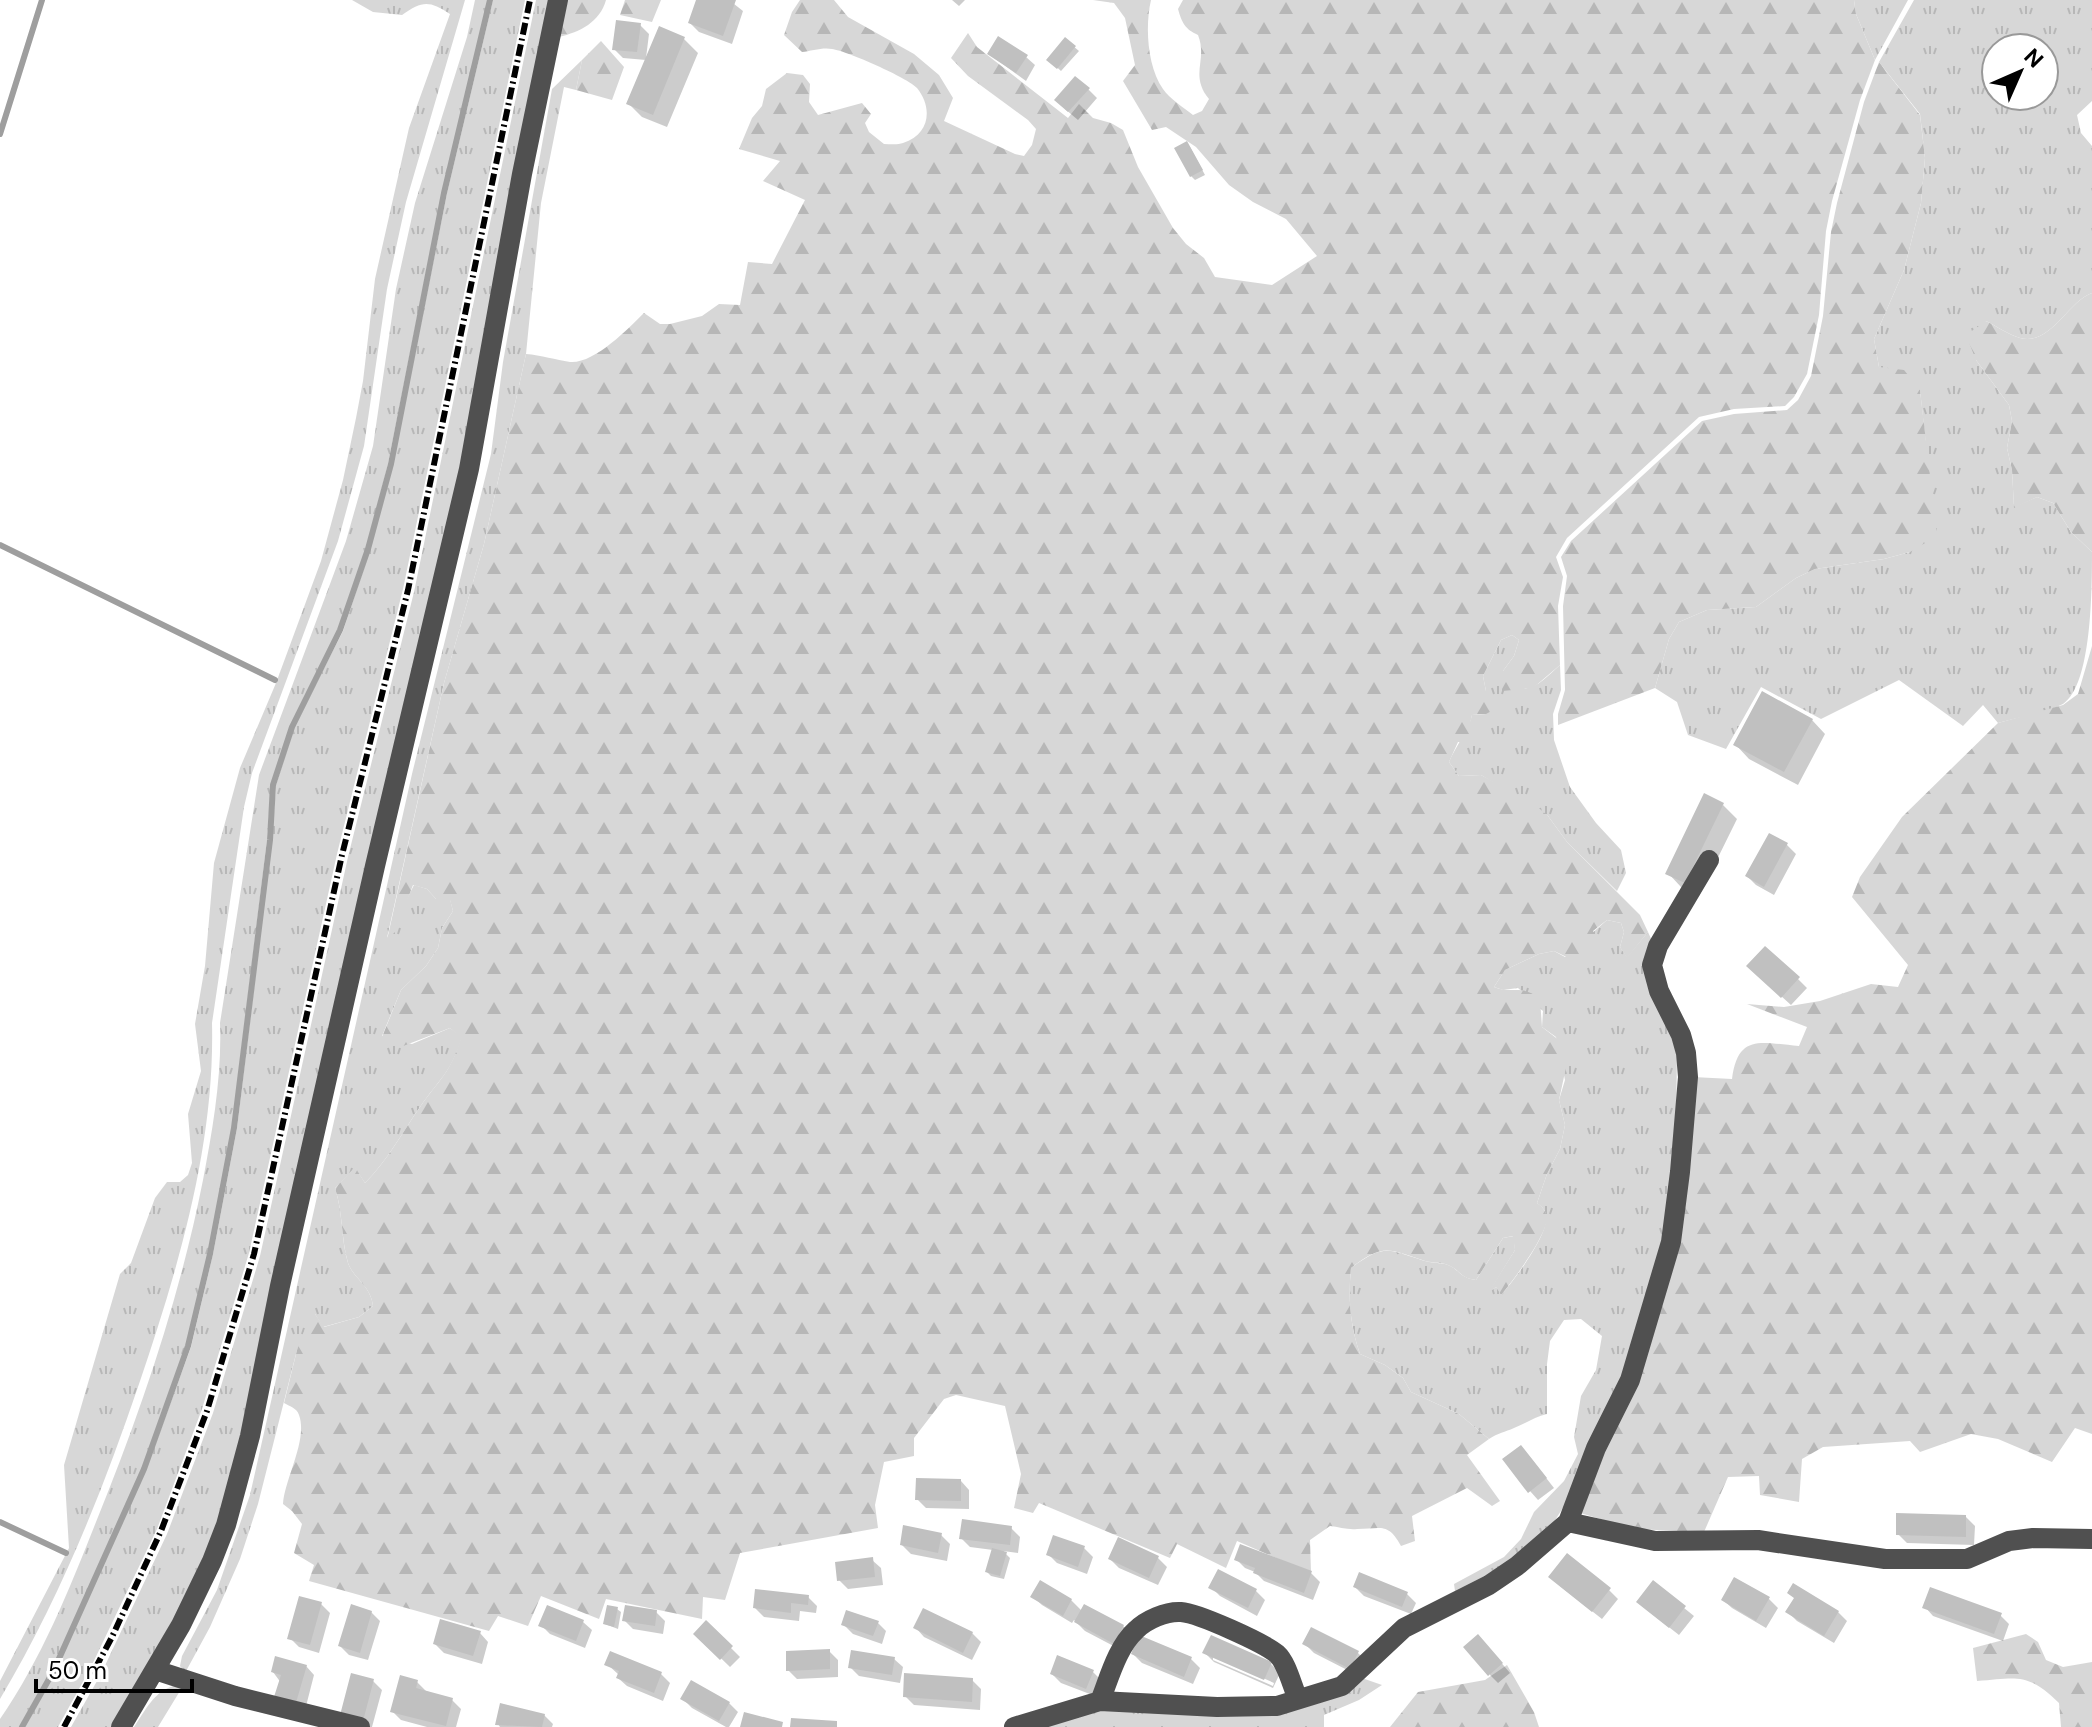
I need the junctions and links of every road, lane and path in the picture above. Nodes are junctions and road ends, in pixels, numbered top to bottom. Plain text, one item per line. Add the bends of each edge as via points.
1 (558, 0) edge
2 (1709, 860) dead end
3 (1568, 1522) junction
4 (2092, 1539) edge
5 (155, 1670) junction
6 (1298, 1699) junction
7 (1100, 1701) junction
8 (121, 1727) edge
9 (360, 1727) edge
10 (1014, 1727) edge

1 - 5 street via 469,469 371,882 250,1436 212,1561
2 - 3 street via 1652,965 1681,1035 1688,1077 1671,1242 1630,1380
3 - 4 street via 1655,1541 1758,1540 1885,1559 1967,1559 2009,1541
3 - 6 street via 1489,1585 1404,1628 1342,1686
5 - 8 street
5 - 9 street
6 - 7 street via 1247,1707
6 - 7 street via 1274,1652 1181,1612 1151,1619 1136,1629
7 - 10 street

